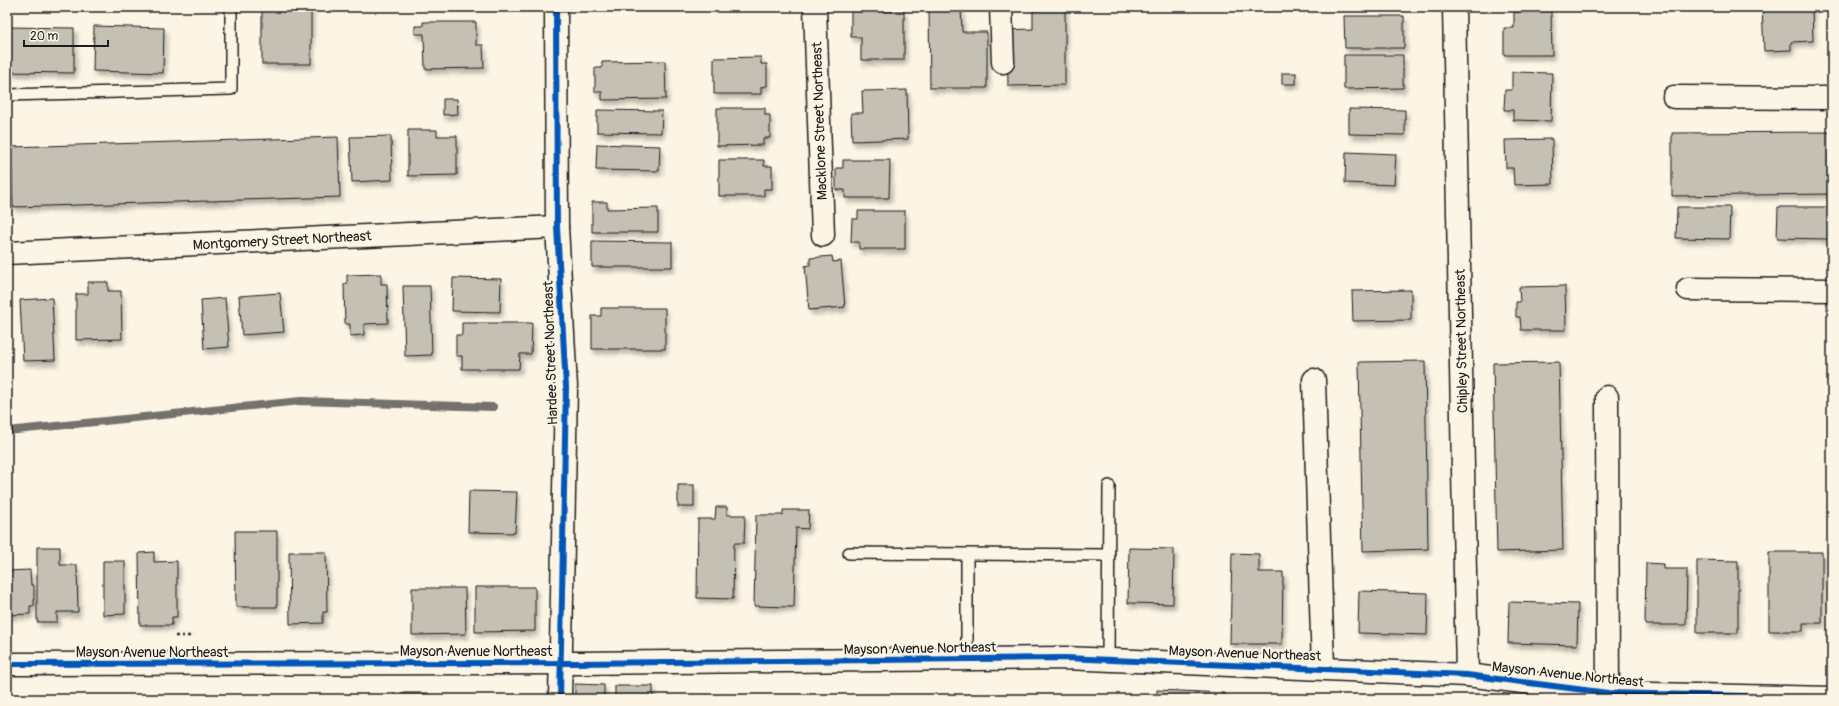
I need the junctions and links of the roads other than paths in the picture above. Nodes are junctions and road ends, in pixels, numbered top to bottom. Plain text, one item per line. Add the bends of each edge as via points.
1 (231, 7) edge
2 (556, 7) edge
3 (815, 7) edge
4 (1001, 7) edge
5 (1454, 7) edge
6 (1003, 62) dead end
7 (7, 95) edge
8 (1674, 97) dead end
9 (1832, 98) edge
10 (557, 227) junction
11 (823, 235) dead end
12 (7, 253) edge
13 (1688, 289) dead end
14 (1832, 290) edge
15 (1314, 380) dead end
16 (1607, 397) dead end
17 (1109, 486) dead end
18 (849, 553) dead end
19 (967, 554) junction
20 (1109, 555) junction
21 (967, 659) junction
22 (1108, 660) junction
23 (7, 664) edge
24 (561, 664) junction
25 (1323, 668) junction
26 (1467, 675) junction
27 (1608, 696) edge
28 (1746, 698) edge
29 (1832, 698) edge
30 (560, 699) edge

1 - 7 lane via 231,89
2 - 10 street, Hardee Street Northeast
3 - 11 street, Macklone Street Northeast
4 - 6 street
5 - 26 street, Chipley Street Northeast
8 - 9 street
10 - 12 street, Montgomery Street Northeast
10 - 24 street, Hardee Street Northeast via 566,387
13 - 14 street
15 - 25 street
16 - 27 street, Mayson Avenue Northeast
17 - 20 lane
18 - 19 lane
19 - 20 lane
19 - 21 lane
20 - 22 lane
21 - 22 street, Mayson Avenue Northeast
21 - 24 street, Mayson Avenue Northeast
22 - 25 street, Mayson Avenue Northeast
23 - 24 street, Mayson Avenue Northeast
24 - 30 street, Hardee Street Northeast
25 - 26 street, Mayson Avenue Northeast
26 - 27 street, Mayson Avenue Northeast
27 - 28 street, Mayson Avenue Northeast
28 - 29 street, Mayson Avenue Northeast

